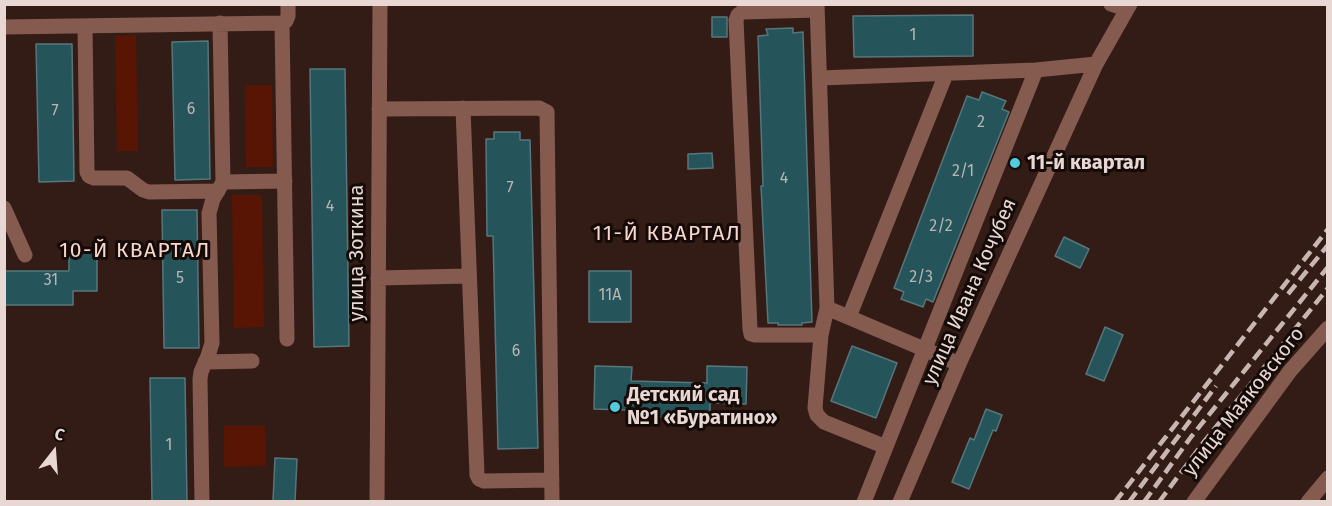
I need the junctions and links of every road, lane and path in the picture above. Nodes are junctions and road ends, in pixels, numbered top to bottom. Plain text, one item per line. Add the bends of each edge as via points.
1 (288, 4) edge
2 (381, 4) edge
3 (1111, 4) edge
4 (817, 7) edge
5 (1128, 7) edge
6 (220, 23) junction
7 (282, 23) junction
8 (85, 26) junction
9 (4, 27) edge
10 (1096, 64) junction
11 (1036, 70) junction
12 (946, 74) junction
13 (820, 78) junction
14 (463, 108) junction
15 (379, 109) junction
16 (285, 181) junction
17 (220, 186) junction
18 (4, 207) edge
19 (25, 255) dead end
20 (469, 276) junction
21 (378, 278) junction
22 (827, 308) junction
23 (849, 317) junction
24 (1328, 328) edge
25 (821, 335) junction
26 (287, 339) dead end
27 (924, 351) junction
28 (252, 361) dead end
29 (205, 362) junction
30 (959, 364) junction
31 (886, 447) junction
32 (1328, 478) edge
33 (552, 480) junction
34 (202, 501) edge
35 (377, 501) edge
36 (552, 501) edge
37 (864, 501) edge
38 (900, 501) edge
39 (1194, 501) edge
40 (1308, 501) edge

1 - 7 street via 288,16
2 - 15 street, улица Зоткина
3 - 5 street
4 - 13 street
4 - 25 street via 742,12 736,20 751,334
5 - 10 street, улица Ивана Кочубея
6 - 7 street
6 - 8 street
6 - 17 street
7 - 16 street
8 - 9 street
8 - 17 street via 89,176 127,178 149,192
10 - 11 street
10 - 30 street, улица Ивана Кочубея
11 - 12 street
11 - 27 street
12 - 13 street
12 - 23 street
13 - 22 street
14 - 15 street
14 - 20 street
14 - 33 street via 539,108 547,114
15 - 21 street, улица Зоткина
16 - 17 street
16 - 26 street
17 - 29 street via 210,206 212,343
18 - 19 street
20 - 21 street
20 - 33 street via 477,475 484,482
21 - 35 street, улица Зоткина
22 - 23 street
22 - 25 street
23 - 27 street
24 - 39 street, улица Маяковского via 1290,372
25 - 31 street via 817,415 824,422
27 - 30 street
27 - 31 street
28 - 29 street
29 - 34 street via 200,379
30 - 38 street, улица Ивана Кочубея
31 - 37 street
32 - 40 street
33 - 36 street

